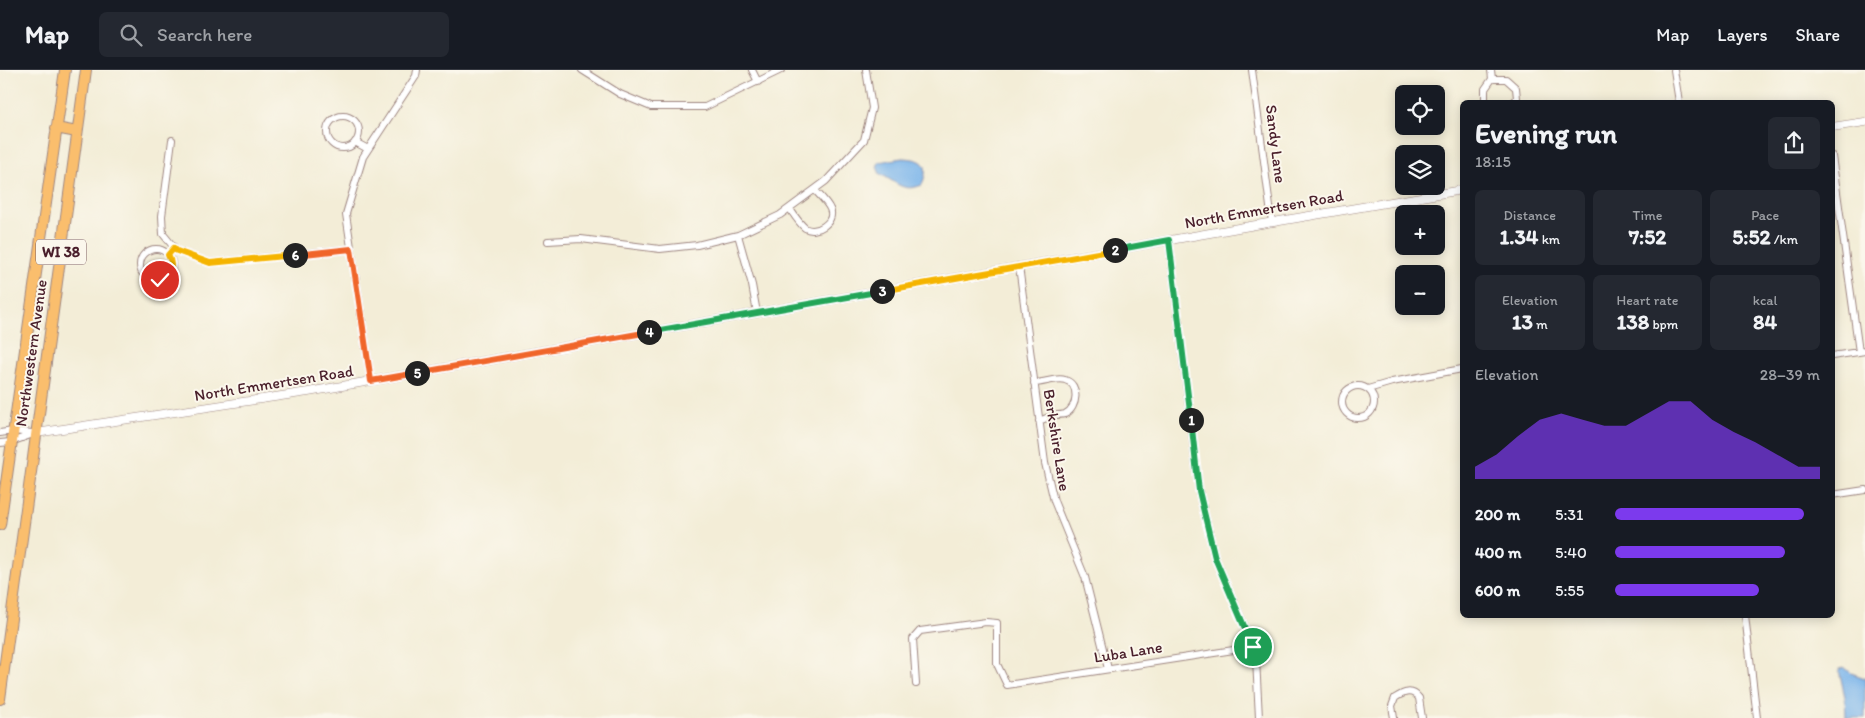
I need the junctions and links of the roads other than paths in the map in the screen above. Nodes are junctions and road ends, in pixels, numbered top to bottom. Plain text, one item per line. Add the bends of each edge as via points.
1 (64, 70) edge
2 (86, 70) edge
3 (417, 70) edge
4 (582, 70) edge
5 (752, 70) edge
6 (781, 70) edge
7 (866, 70) edge
8 (1252, 70) edge
9 (1491, 70) edge
10 (1674, 70) edge
11 (1492, 79) junction
12 (758, 82) junction
13 (1485, 100) edge
14 (1516, 100) edge
15 (1679, 100) edge
16 (1865, 122) edge
17 (1835, 127) edge
18 (56, 128) junction
19 (77, 132) junction
20 (172, 140) dead end
21 (355, 142) junction
22 (368, 148) junction
23 (1835, 176) edge
24 (815, 190) junction
25 (1460, 190) edge
26 (790, 209) junction
27 (1272, 222) junction
28 (738, 235) junction
29 (548, 240) dead end
30 (1169, 240) junction
31 (174, 248) junction
32 (351, 249) junction
33 (168, 255) junction
34 (1019, 266) junction
35 (757, 313) junction
36 (1862, 352) edge
37 (1835, 356) edge
38 (1460, 369) edge
39 (371, 381) junction
40 (1034, 383) junction
41 (1368, 390) junction
42 (1039, 422) junction
43 (0, 432) edge
44 (36, 433) junction
45 (12, 436) junction
46 (0, 443) edge
47 (1865, 490) edge
48 (1835, 495) edge
49 (0, 525) edge
50 (1745, 618) edge
51 (1253, 647) junction
52 (1108, 669) junction
53 (916, 684) dead end
54 (0, 700) edge
55 (1259, 718) edge
56 (1394, 718) edge
57 (1422, 718) edge
58 (1757, 718) edge

1 - 18 main road, Northwestern Avenue / WI 38
2 - 19 main road, Northwestern Avenue / WI 38
3 - 22 street
4 - 12 street via 620,94 651,106 705,107
5 - 12 street
6 - 12 street
7 - 24 street via 872,112 864,140
8 - 27 street, Sandy Lane
9 - 11 street
10 - 15 street
11 - 13 street via 1485,89
11 - 14 street via 1506,79 1516,88
16 - 17 street
18 - 19 main road
18 - 45 main road, Northwestern Avenue / WI 38
19 - 44 main road, Northwestern Avenue / WI 38
20 - 31 street via 162,216 163,234
21 - 21 street via 347,148 333,144 327,136 329,123 342,116 353,120 359,134
21 - 22 street
22 - 32 street via 346,214
23 - 36 street
24 - 26 street
24 - 26 street via 831,210 831,218 826,225 819,230 810,230
25 - 27 street, North Emmertsen Road
26 - 28 street
27 - 30 street, North Emmertsen Road
28 - 29 street via 698,245 660,248 581,239
28 - 35 street
30 - 34 street, North Emmertsen Road
30 - 51 street via 1199,491 1215,558
31 - 32 street via 210,263
31 - 33 street
32 - 39 street
33 - 33 street via 155,249 142,256 140,269 146,278 156,281 168,275 172,267
34 - 35 street, North Emmertsen Road
34 - 40 street, Berkshire Lane
35 - 39 street, North Emmertsen Road
36 - 37 street
38 - 41 street via 1392,382
39 - 44 street, North Emmertsen Road
40 - 42 street, Berkshire Lane
40 - 42 street via 1066,380 1073,385 1076,396 1074,407 1065,414
41 - 41 street via 1354,386 1346,392 1342,401 1348,414 1358,418 1369,414 1374,404
42 - 52 street, Berkshire Lane via 1054,501 1085,577
43 - 45 street
44 - 45 street
44 - 45 street
44 - 54 main road, Northwestern Avenue / WI 38
45 - 46 street
45 - 49 main road, Northwestern Avenue / WI 38
47 - 48 street
50 - 58 street
51 - 52 street, Luba Lane
51 - 55 street
52 - 53 street, Luba Lane via 1007,685 997,664 997,624 986,622 920,632 913,639
56 - 57 street via 1392,706 1395,698 1406,692 1412,692 1419,698

